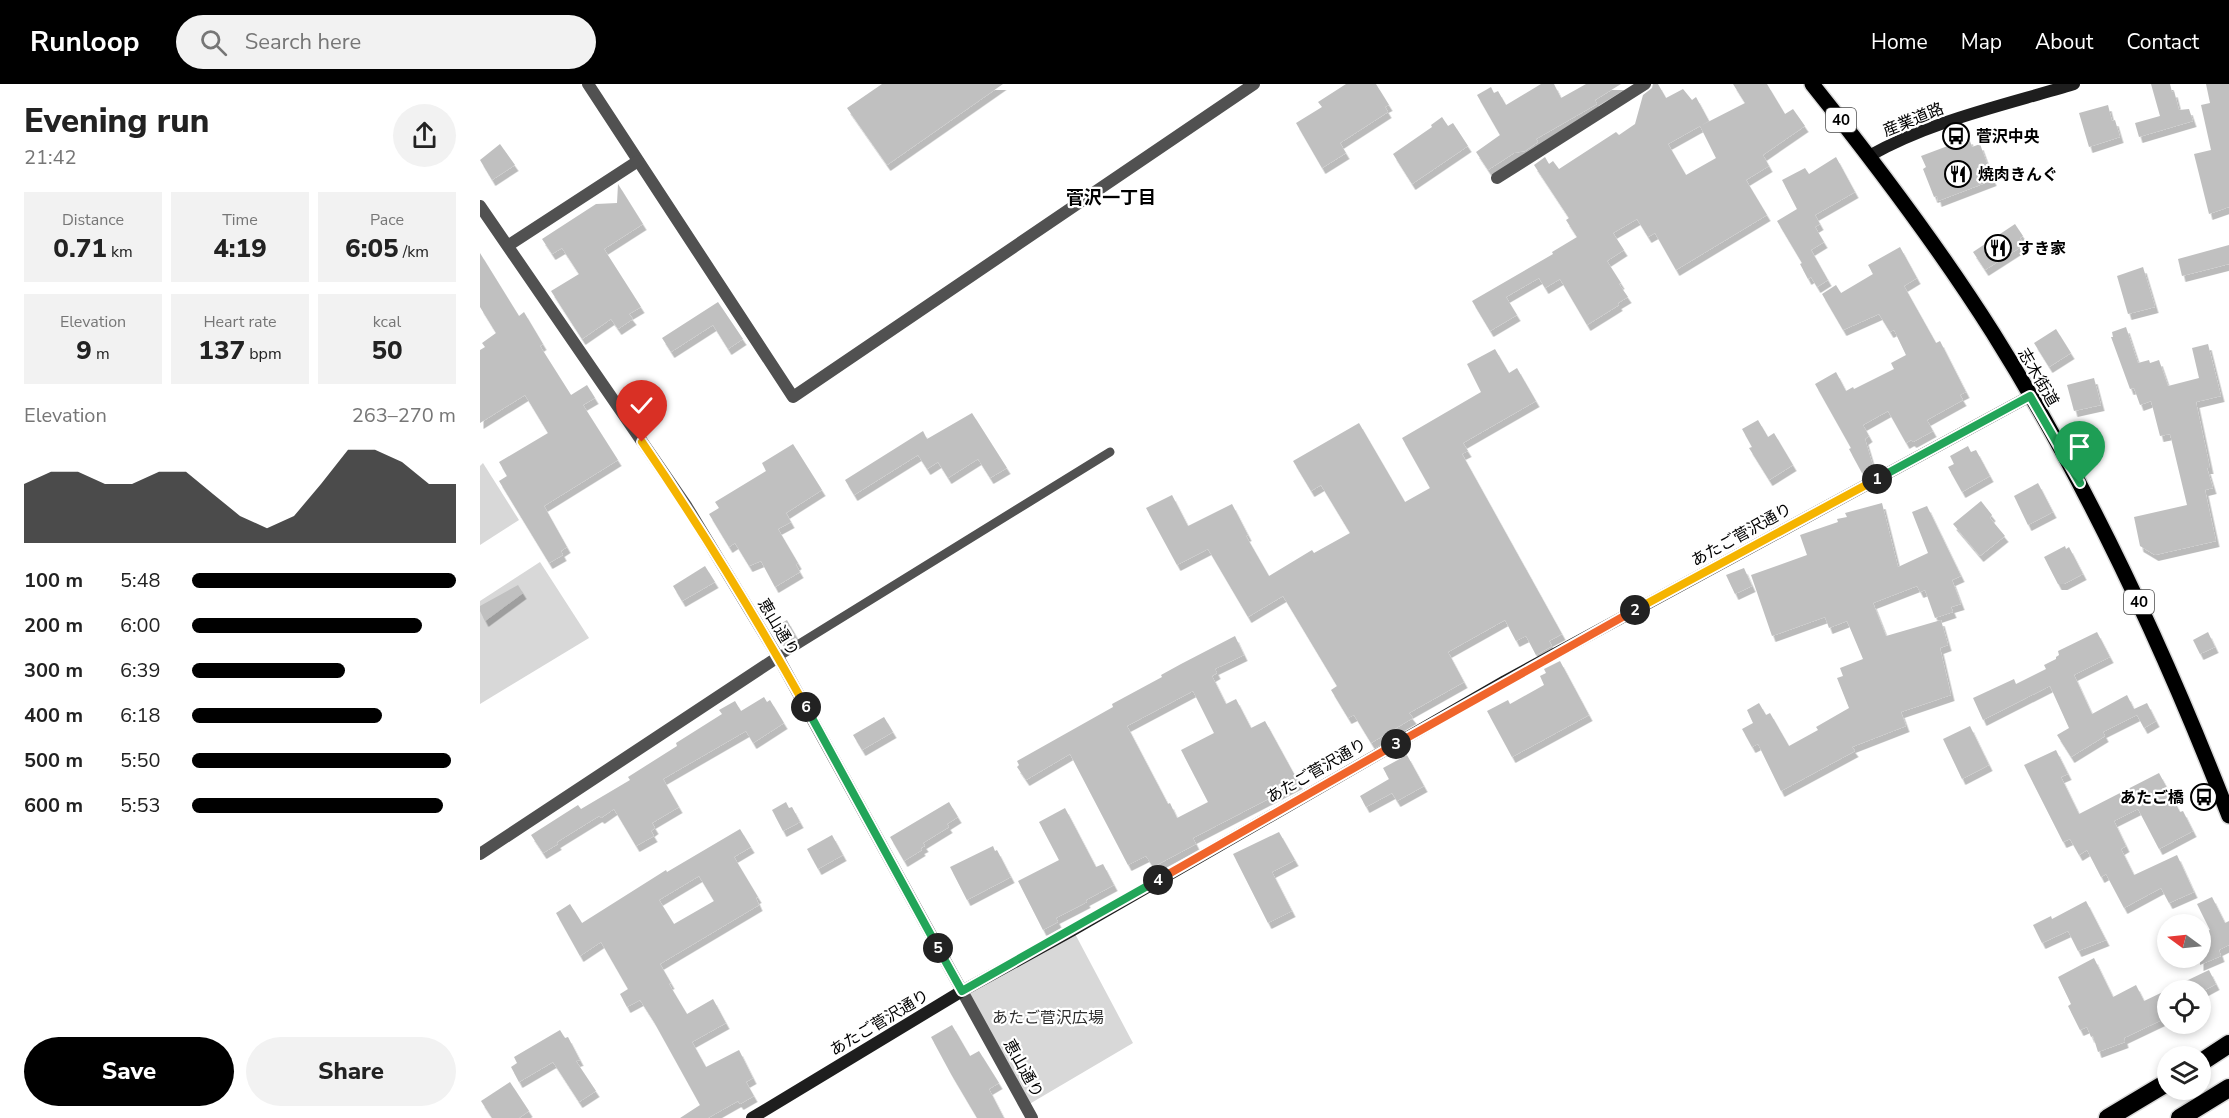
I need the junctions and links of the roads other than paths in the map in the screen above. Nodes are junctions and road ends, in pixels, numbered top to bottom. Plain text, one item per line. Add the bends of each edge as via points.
1 (588, 84) edge
2 (1254, 84) edge
3 (1646, 84) edge
4 (1812, 84) edge
5 (2074, 84) edge
6 (1869, 156) junction
7 (638, 161) junction
8 (1497, 178) dead end
9 (480, 206) edge
10 (509, 245) junction
11 (2030, 396) junction
12 (1110, 452) dead end
13 (778, 657) junction
14 (2229, 816) edge
15 (480, 854) edge
16 (962, 991) junction
17 (2229, 1044) edge
18 (2211, 1056) edge
19 (2229, 1088) edge
20 (2157, 1089) edge
21 (752, 1118) edge
22 (1032, 1118) edge
23 (2108, 1118) edge
24 (2180, 1118) edge

1 - 7 street
2 - 7 street via 793,397
3 - 8 street
4 - 6 main road, 志木街道 / 40
5 - 6 street, 産業道路 via 1946,122
6 - 11 main road, 志木街道 / 40 via 1930,238
7 - 10 street
9 - 10 street, 恵山通り
10 - 13 street, 恵山通り via 687,507
11 - 14 main road, 志木街道 / 40 via 2127,574
11 - 16 street, あたご菅沢通り via 1505,681
12 - 13 lane
13 - 15 street
13 - 16 street, 恵山通り
16 - 21 street, あたご菅沢通り
16 - 22 street, 恵山通り
17 - 18 highway
19 - 24 highway
20 - 23 highway

